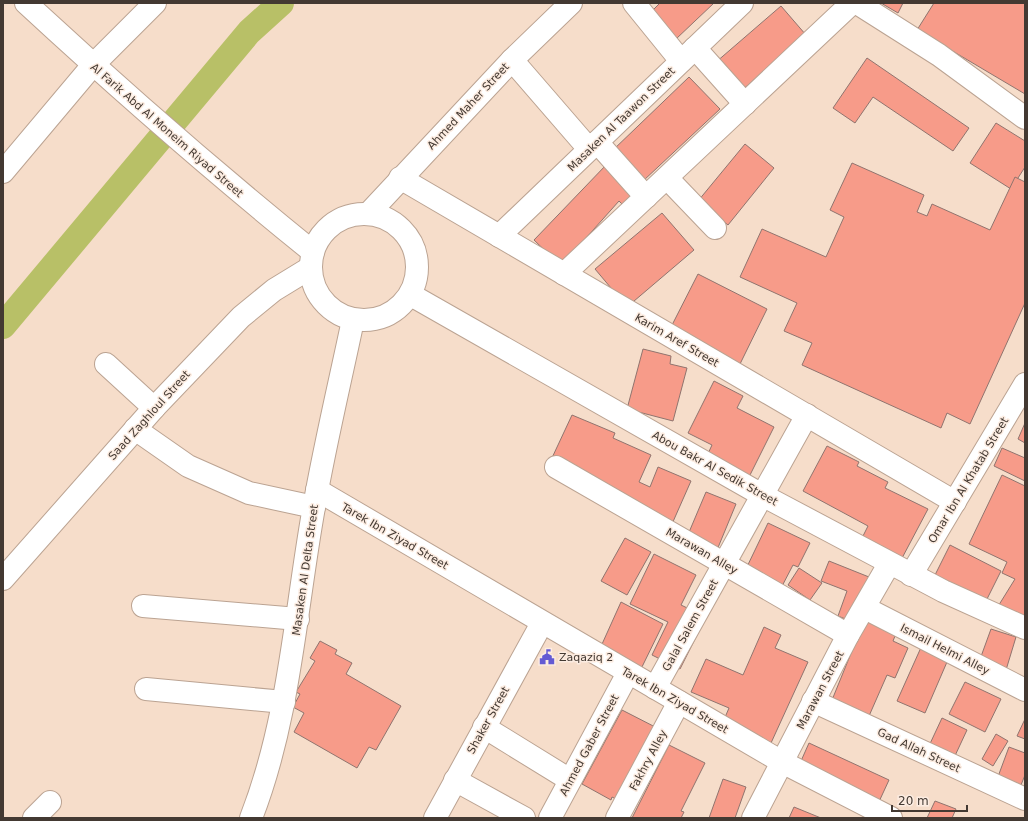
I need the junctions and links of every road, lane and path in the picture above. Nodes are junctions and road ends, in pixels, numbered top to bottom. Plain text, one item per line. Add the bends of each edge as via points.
1 (26, 3) edge
2 (155, 3) edge
3 (571, 3) edge
4 (634, 3) edge
5 (742, 3) edge
6 (852, 3) edge
7 (857, 3) edge
8 (688, 55) junction
9 (512, 60) junction
10 (93, 65) junction
11 (745, 104) junction
12 (1025, 118) edge
13 (593, 145) junction
14 (4, 170) edge
15 (400, 178) junction
16 (667, 178) junction
17 (646, 197) junction
18 (369, 214) junction
19 (715, 228) dead end
20 (499, 236) junction
21 (312, 260) junction
22 (564, 274) junction
23 (411, 295) junction
24 (353, 320) junction
25 (106, 364) dead end
26 (1025, 384) edge
27 (154, 408) junction
28 (807, 415) junction
29 (135, 429) junction
30 (556, 466) dead end
31 (762, 495) junction
32 (316, 499) junction
33 (955, 502) junction
34 (724, 564) junction
35 (889, 564) junction
36 (911, 575) junction
37 (3, 579) edge
38 (143, 606) dead end
39 (865, 608) junction
40 (298, 619) junction
41 (542, 623) junction
42 (1025, 628) edge
43 (848, 635) junction
44 (628, 672) junction
45 (655, 688) junction
46 (146, 689) dead end
47 (1025, 690) edge
48 (813, 701) junction
49 (284, 702) junction
50 (679, 702) junction
51 (484, 727) junction
52 (782, 762) junction
53 (455, 780) junction
54 (570, 780) junction
55 (1025, 799) edge
56 (50, 802) dead end
57 (34, 818) edge
58 (251, 818) edge
59 (435, 818) edge
60 (524, 818) edge
61 (550, 818) edge
62 (617, 818) edge
63 (754, 818) edge
64 (891, 818) edge

1 - 10 street, Al Farik Abd Al Moneim Riyad Street
2 - 10 street
3 - 9 street, Ahmed Maher Street
4 - 8 street
5 - 8 street, Masaken Al Taawon Street
6 - 11 street
7 - 12 street via 939,55
8 - 11 street
8 - 13 street, Masaken Al Taawon Street
9 - 13 street
9 - 15 street, Ahmed Maher Street
10 - 14 street
10 - 21 street, Al Farik Abd Al Moneim Riyad Street
11 - 16 street
13 - 17 street
13 - 20 street, Masaken Al Taawon Street
15 - 18 street, Ahmed Maher Street
15 - 20 street, Karim Aref Street
16 - 17 street
16 - 19 street
17 - 22 street
18 - 21 street via 350,215 334,223 321,236
18 - 23 street via 386,218 402,228 413,243 418,266 417,279
20 - 22 street, Karim Aref Street
21 - 24 street via 314,286 323,301 336,313
21 - 27 street, Saad Zaghloul Street via 241,317
22 - 28 street, Karim Aref Street
23 - 24 street via 400,308 386,317 370,321
23 - 31 street, Abou Bakr Al Sedik Street
24 - 32 street, Masaken Al Delta Street
25 - 27 street
26 - 33 street, Omar Ibn Al Khatab Street
27 - 29 street, Saad Zaghloul Street
28 - 31 street, Galal Salem Street
28 - 33 street, Karim Aref Street
29 - 32 street, Tarek Ibn Ziyad Street via 188,466 249,493
29 - 37 street, Saad Zaghloul Street
30 - 34 street, Marawan Alley
31 - 34 street, Galal Salem Street
31 - 35 street, Abou Bakr Al Sedik Street
32 - 40 street, Masaken Al Delta Street
32 - 41 street, Tarek Ibn Ziyad Street
33 - 36 street, Omar Ibn Al Khatab Street
34 - 43 street, Marawan Alley
34 - 45 street, Galal Salem Street
35 - 36 street, Abou Bakr Al Sedik Street
35 - 39 street, Marawan Street
36 - 42 street, Abou Bakr Al Sedik Street
38 - 40 street
39 - 43 street, Marawan Street
39 - 47 street, Ismail Helmi Alley
40 - 49 street, Masaken Al Delta Street
41 - 44 street, Tarek Ibn Ziyad Street
41 - 51 street, Shaker Street
43 - 48 street, Marawan Street
44 - 45 street, Tarek Ibn Ziyad Street
44 - 54 street, Ahmed Gaber Street
45 - 50 street, Tarek Ibn Ziyad Street
46 - 49 street
48 - 52 street, Marawan Street
48 - 55 street, Gad Allah Street
49 - 58 street, Masaken Al Delta Street via 276,740
50 - 52 street, Tarek Ibn Ziyad Street
50 - 62 street, Fakhry Alley
51 - 53 street, Shaker Street
51 - 54 street
52 - 63 street, Marawan Street
52 - 64 street, Tarek Ibn Ziyad Street
53 - 59 street, Shaker Street
53 - 60 street
54 - 61 street, Ahmed Gaber Street
56 - 57 street

